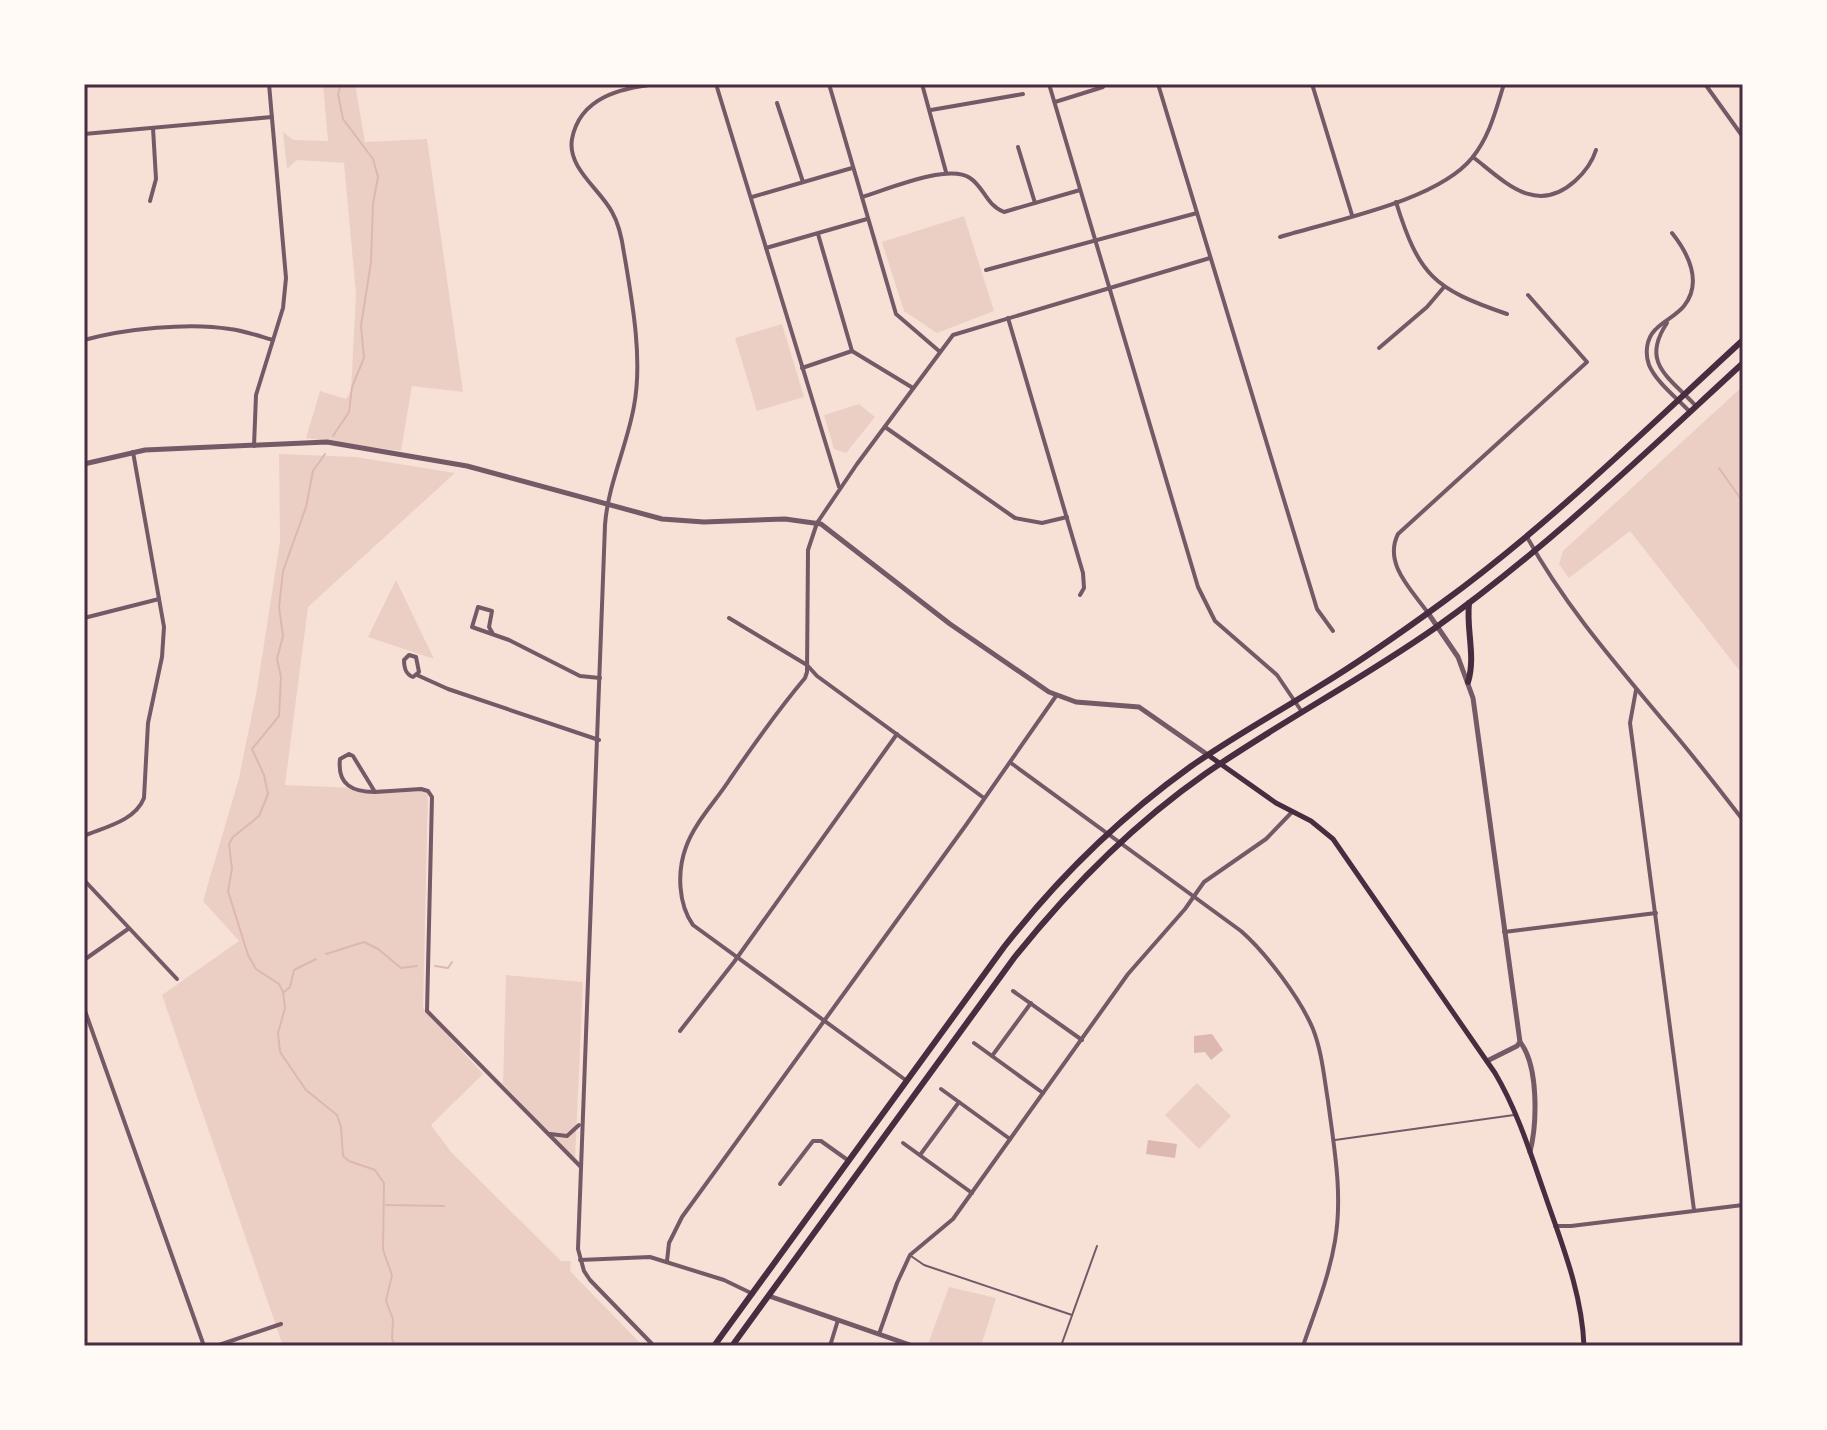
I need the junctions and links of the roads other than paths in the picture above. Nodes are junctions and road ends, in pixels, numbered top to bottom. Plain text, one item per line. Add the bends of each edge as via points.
1 (269, 84) edge
2 (657, 84) edge
3 (716, 84) edge
4 (829, 84) edge
5 (922, 84) edge
6 (1049, 84) edge
7 (1158, 84) edge
8 (1312, 84) edge
9 (1504, 84) edge
10 (1705, 84) edge
11 (1103, 87) dead end
12 (1023, 94) dead end
13 (1055, 102) junction
14 (777, 103) dead end
15 (931, 110) junction
16 (272, 117) junction
17 (153, 128) junction
18 (84, 134) edge
19 (1743, 137) edge
20 (1018, 147) dead end
21 (1596, 150) dead end
22 (1473, 157) junction
23 (852, 168) junction
24 (946, 172) junction
25 (803, 182) junction
26 (1080, 190) junction
27 (752, 197) junction
28 (862, 197) junction
29 (150, 201) dead end
30 (1396, 202) junction
31 (1035, 203) junction
32 (1197, 213) junction
33 (1352, 215) junction
34 (868, 219) junction
35 (1672, 233) dead end
36 (818, 234) junction
37 (1280, 237) dead end
38 (1096, 241) junction
39 (766, 248) junction
40 (1210, 258) junction
41 (986, 270) dead end
42 (1444, 287) junction
43 (1110, 288) junction
44 (1528, 295) dead end
45 (1507, 314) dead end
46 (1008, 318) junction
47 (84, 340) edge
48 (273, 340) junction
49 (1743, 340) edge
50 (1379, 348) dead end
51 (852, 351) junction
52 (939, 351) junction
53 (1743, 363) edge
54 (802, 368) junction
55 (913, 388) junction
56 (1682, 396) junction
57 (1693, 409) junction
58 (885, 427) junction
59 (254, 446) junction
60 (133, 452) junction
61 (84, 464) edge
62 (839, 489) junction
63 (607, 504) junction
64 (1067, 517) junction
65 (817, 523) junction
66 (1527, 537) junction
67 (1535, 551) junction
68 (1080, 595) dead end
69 (159, 599) junction
70 (1469, 603) junction
71 (1428, 613) junction
72 (84, 618) edge
73 (729, 618) dead end
74 (1437, 626) junction
75 (1333, 631) dead end
76 (493, 634) junction
77 (807, 665) junction
78 (417, 675) junction
79 (600, 678) junction
80 (1468, 682) junction
81 (1636, 690) junction
82 (1056, 696) junction
83 (1295, 701) junction
84 (1302, 713) junction
85 (897, 734) junction
86 (599, 740) junction
87 (1208, 755) junction
88 (1011, 763) junction
89 (1221, 763) junction
90 (375, 792) junction
91 (985, 799) junction
92 (1292, 812) junction
93 (1743, 820) edge
94 (1108, 834) junction
95 (84, 836) edge
96 (1121, 842) junction
97 (84, 880) edge
98 (1194, 896) junction
99 (1656, 913) junction
100 (129, 929) junction
101 (1504, 932) junction
102 (736, 957) junction
103 (84, 960) edge
104 (177, 979) dead end
105 (1013, 991) dead end
106 (1031, 1003) junction
107 (84, 1008) edge
108 (823, 1020) junction
109 (680, 1031) dead end
110 (1082, 1040) junction
111 (1520, 1042) junction
112 (974, 1043) dead end
113 (992, 1056) junction
114 (1487, 1061) junction
115 (907, 1081) junction
116 (941, 1089) dead end
117 (1043, 1093) junction
118 (959, 1102) junction
119 (1516, 1114) junction
120 (582, 1119) junction
121 (548, 1133) junction
122 (1010, 1139) junction
123 (1333, 1140) junction
124 (903, 1143) dead end
125 (1530, 1152) junction
126 (920, 1156) junction
127 (849, 1161) junction
128 (580, 1166) junction
129 (780, 1184) dead end
130 (972, 1193) junction
131 (1743, 1205) edge
132 (1694, 1210) junction
133 (1555, 1226) junction
134 (1097, 1246) dead end
135 (910, 1255) junction
136 (580, 1260) junction
137 (667, 1261) junction
138 (753, 1294) junction
139 (769, 1296) junction
140 (1072, 1315) junction
141 (838, 1320) junction
142 (281, 1324) dead end
143 (879, 1334) junction
144 (204, 1346) edge
145 (216, 1346) edge
146 (654, 1346) edge
147 (714, 1346) edge
148 (732, 1346) edge
149 (830, 1346) edge
150 (913, 1346) edge
151 (1061, 1346) edge
152 (1303, 1346) edge
153 (1584, 1346) edge

1 - 16 street
2 - 63 street via 618,90 596,101 577,124 571,143 580,171 607,203 618,227 636,349 634,408
3 - 27 street
4 - 23 street
5 - 15 street
6 - 13 street
7 - 32 street
8 - 33 street
9 - 22 street
10 - 19 street
11 - 13 street
12 - 15 street
13 - 26 street
14 - 25 street
15 - 24 street
16 - 17 street
16 - 48 street via 286,278
17 - 18 street
17 - 29 street via 156,179
20 - 31 street
21 - 22 street via 1569,187 1542,196 1514,189
22 - 30 street via 1437,187
23 - 25 street
23 - 28 street
24 - 28 street
24 - 31 street via 972,179 988,202 1004,212
25 - 27 street
26 - 31 street
26 - 38 street
27 - 39 street
28 - 34 street
30 - 33 street
30 - 42 street via 1415,255
32 - 38 street
32 - 40 street
33 - 37 street
34 - 36 street
34 - 52 street via 896,314
35 - 56 street via 1689,256 1692,277 1686,304 1655,344 1662,369
36 - 39 street
36 - 51 street
38 - 41 street
38 - 43 street
39 - 54 street
40 - 43 street
40 - 75 street via 1317,609
42 - 45 street
42 - 50 street
43 - 46 street
43 - 83 street via 1203,600 1215,621 1270,668
44 - 71 street via 1587,362 1398,534 1394,561
46 - 52 street via 953,335
46 - 64 street
47 - 48 street via 212,327
48 - 59 street via 256,395
49 - 56 main road
51 - 54 street
51 - 55 street
52 - 55 street
53 - 57 main road
54 - 62 street
55 - 58 street
56 - 57 street
56 - 66 main road
57 - 67 main road
58 - 62 street
58 - 64 street via 1015,518 1032,523
59 - 60 street
59 - 63 street via 347,444 467,466
60 - 61 street
60 - 69 street
62 - 65 street
63 - 65 street via 684,522
63 - 79 street
64 - 68 street via 1083,573
65 - 77 street via 808,550
65 - 82 street
66 - 67 street
66 - 71 main road
67 - 70 main road
67 - 81 street via 1559,591
69 - 72 street
69 - 95 street via 164,643 148,723 144,798 130,816
70 - 74 main road
70 - 80 main road
71 - 74 street
71 - 83 main road
73 - 77 street
74 - 80 street
74 - 84 main road
76 - 76 street via 492,611 478,607 472,627
76 - 79 street via 580,676
77 - 85 street
77 - 102 street via 805,678 689,840 681,870 686,913 693,925
78 - 78 street via 418,661 409,655 404,660 406,672
78 - 86 street
79 - 86 street
80 - 101 street
81 - 93 street
81 - 99 street via 1630,723
82 - 87 street via 1139,707
82 - 88 street
83 - 84 street
83 - 87 main road
84 - 89 main road
85 - 91 street
85 - 102 street
86 - 120 street
87 - 89 main road
87 - 94 main road
88 - 91 street
88 - 94 street
89 - 92 main road
89 - 96 main road
90 - 90 street via 353,756 342,756 340,773 349,789
90 - 121 street via 421,789 432,797 427,1011
91 - 108 street
92 - 98 street via 1266,839 1204,882
92 - 114 main road via 1320,827 1342,849
94 - 96 street
94 - 115 main road via 1032,912
96 - 98 street
96 - 139 main road via 1014,958
97 - 100 street
98 - 110 street via 1128,974
98 - 123 street via 1254,942 1309,1021 1320,1052
99 - 101 street
99 - 132 street
100 - 103 street
100 - 104 street
101 - 111 street
102 - 108 street
102 - 109 street
105 - 106 street
106 - 110 street
106 - 113 street
107 - 144 street
108 - 115 street
108 - 137 street via 682,1217
110 - 117 street
111 - 114 street
111 - 125 street via 1535,1094
112 - 113 street
113 - 117 street
114 - 119 main road
115 - 127 main road
116 - 118 street
117 - 122 street
118 - 122 street
118 - 126 street
119 - 123 lane
119 - 125 main road
120 - 121 street via 567,1136
120 - 128 street
121 - 128 street
122 - 130 street
123 - 152 street via 1336,1233
124 - 126 street
125 - 133 main road
126 - 130 street
127 - 129 street via 813,1141
127 - 138 main road
128 - 136 street
130 - 135 street via 950,1223
131 - 132 street
132 - 133 street
133 - 153 main road via 1575,1286
134 - 140 lane
135 - 140 lane via 924,1265
135 - 143 street
136 - 137 street via 637,1255
136 - 146 street via 590,1280
137 - 138 street
138 - 147 main road
139 - 141 street
139 - 148 main road
140 - 151 lane
141 - 143 street
141 - 149 street
142 - 145 street
143 - 150 street

